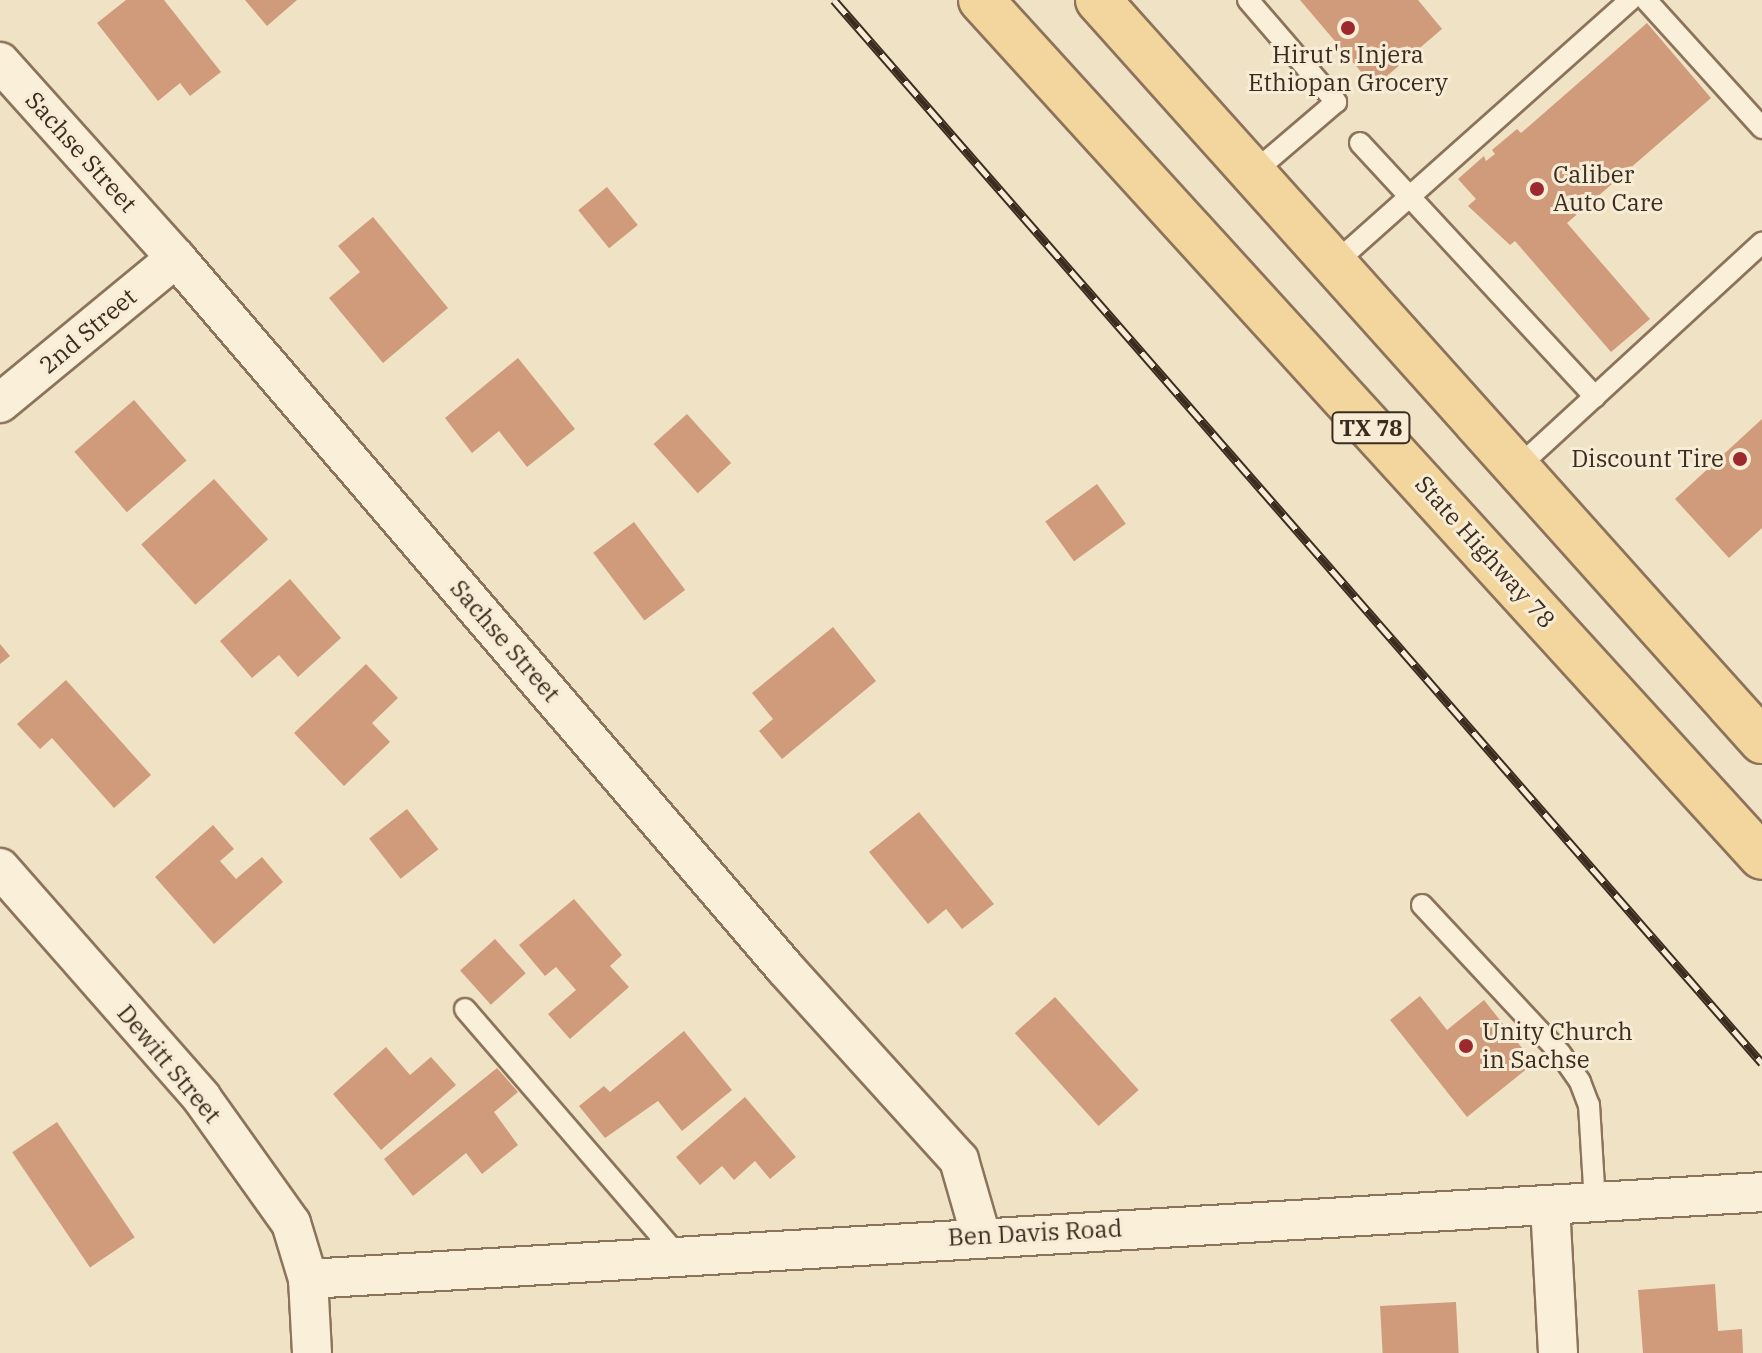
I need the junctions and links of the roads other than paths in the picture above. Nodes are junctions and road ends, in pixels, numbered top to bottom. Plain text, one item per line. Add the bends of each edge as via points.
1 (981, 0) edge
2 (1098, 0) edge
3 (1248, 0) edge
4 (1630, 0) edge
5 (1646, 0) edge
6 (0, 62) edge
7 (1762, 128) edge
8 (1360, 143) dead end
9 (1253, 173) junction
10 (1409, 197) junction
11 (1762, 243) edge
12 (176, 258) junction
13 (1334, 264) junction
14 (1595, 397) junction
15 (0, 403) edge
16 (1517, 468) junction
17 (1762, 741) edge
18 (1762, 857) edge
19 (0, 868) edge
20 (1422, 905) dead end
21 (465, 1009) dead end
22 (1762, 1192) edge
23 (1595, 1202) junction
24 (1550, 1205) junction
25 (981, 1236) junction
26 (678, 1256) junction
27 (308, 1279) junction
28 (312, 1353) edge
29 (1558, 1353) edge

1 - 18 main road, State Highway 78 / TX 78
2 - 9 main road
3 - 9 lane via 1336,102
4 - 10 lane
5 - 7 lane
6 - 12 street, Sachse Street
8 - 10 lane
9 - 13 main road
10 - 13 lane
10 - 14 lane
11 - 14 lane
12 - 15 street, 2nd Street
12 - 25 street, Sachse Street via 785,968 959,1160
13 - 16 main road
14 - 16 lane
16 - 17 main road
19 - 27 street, Dewitt Street via 201,1097 291,1223
20 - 23 lane via 1560,1053 1580,1082 1589,1105
21 - 26 lane
22 - 23 street, Ben Davis Road
23 - 24 street, Ben Davis Road
24 - 25 street, Ben Davis Road
24 - 29 street
25 - 26 street, Ben Davis Road
26 - 27 street, Ben Davis Road
27 - 28 street, Dewitt Street

